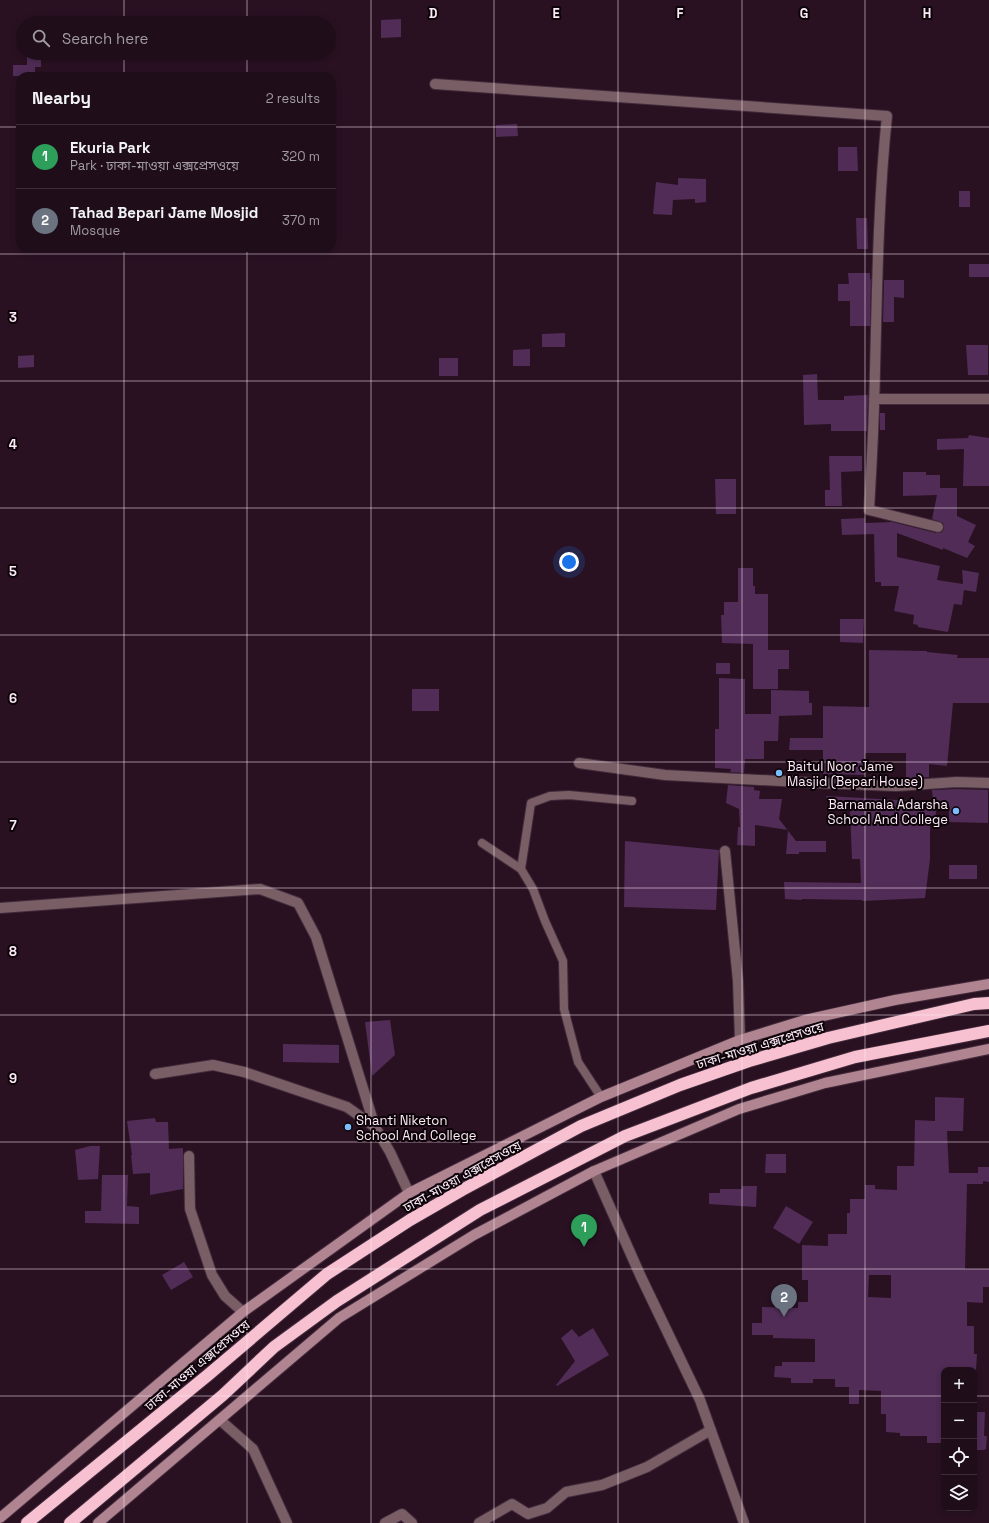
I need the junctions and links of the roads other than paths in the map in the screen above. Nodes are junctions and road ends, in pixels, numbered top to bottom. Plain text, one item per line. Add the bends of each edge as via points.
1 (435, 84) dead end
2 (874, 399) junction
3 (989, 399) edge
4 (938, 527) dead end
5 (579, 763) dead end
6 (989, 784) edge
7 (632, 801) dead end
8 (482, 843) dead end
9 (726, 851) dead end
10 (521, 869) junction
11 (0, 908) edge
12 (989, 984) edge
13 (989, 1002) edge
14 (989, 1031) edge
15 (740, 1040) junction
16 (989, 1049) edge
17 (155, 1074) dead end
18 (601, 1097) junction
19 (376, 1127) junction
20 (189, 1156) dead end
21 (594, 1170) junction
22 (409, 1193) junction
23 (243, 1312) junction
24 (220, 1420) junction
25 (711, 1430) junction
26 (0, 1518) edge
27 (27, 1523) edge
28 (70, 1523) edge
29 (98, 1523) edge
30 (287, 1523) edge
31 (385, 1523) edge
32 (412, 1523) edge
33 (479, 1523) edge
34 (744, 1523) edge

1 - 2 street via 887,116 881,168
2 - 3 street
2 - 4 street via 869,510
5 - 6 street via 665,775 818,784
7 - 10 lane via 569,795 550,796 531,803
8 - 10 lane
9 - 15 street via 738,981
10 - 18 lane via 533,889 563,962 564,1009 578,1062
11 - 19 street via 260,889 298,903 316,937
12 - 15 main road via 895,1000 805,1020
13 - 27 highway, ঢাকা-মাওয়া এক্সপ্রেসওয়ে via 828,1038 680,1085 581,1126 462,1190 327,1274
14 - 28 highway via 855,1057 751,1088 625,1136 480,1210 337,1301 274,1347 223,1395
15 - 18 main road
16 - 21 main road via 825,1083 754,1104
17 - 19 street via 213,1065 244,1072 347,1107
18 - 22 main road
19 - 22 street
20 - 23 street via 190,1209 212,1275 225,1296
21 - 24 main road via 474,1235 339,1318
21 - 25 street via 641,1277 700,1400
22 - 23 main road
23 - 26 main road
24 - 29 main road
24 - 30 street via 253,1449
25 - 33 street via 647,1467 602,1485 566,1492 547,1508 528,1514 512,1504
25 - 34 street
31 - 32 street via 402,1514

